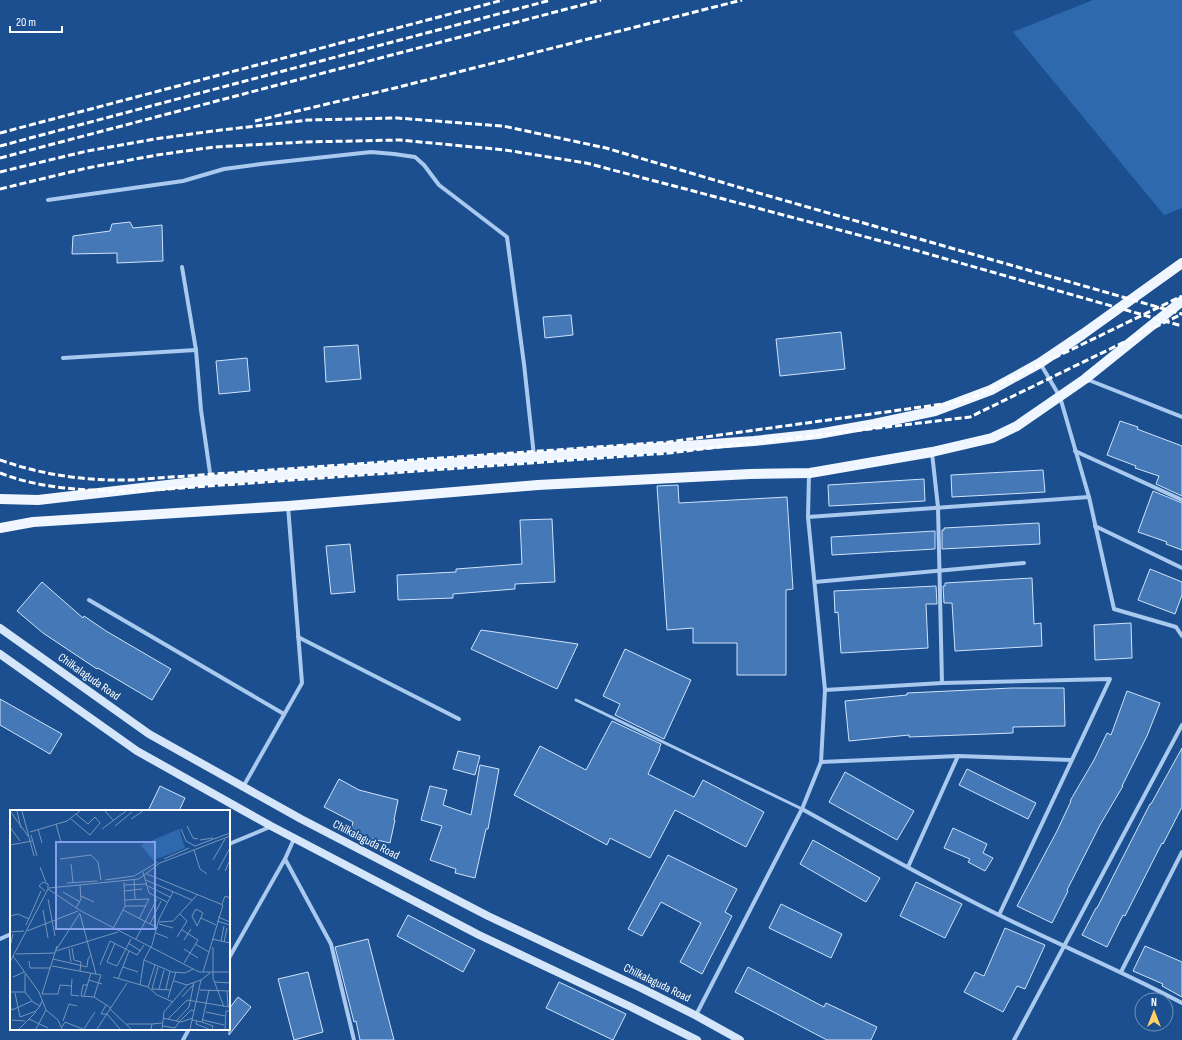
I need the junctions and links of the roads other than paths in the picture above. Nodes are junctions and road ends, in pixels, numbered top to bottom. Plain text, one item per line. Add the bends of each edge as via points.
1 (48, 200) dead end
2 (1182, 263) edge
3 (182, 267) dead end
4 (1182, 301) edge
5 (196, 350) junction
6 (63, 358) dead end
7 (1040, 363) junction
8 (1085, 379) junction
9 (1060, 397) junction
10 (1182, 417) edge
11 (1075, 451) junction
12 (932, 452) junction
13 (534, 458) junction
14 (810, 473) junction
15 (211, 480) junction
16 (1089, 497) junction
17 (0, 499) edge
18 (1182, 500) edge
19 (288, 506) junction
20 (938, 507) junction
21 (808, 517) junction
22 (1095, 526) junction
23 (0, 528) edge
24 (1024, 563) dead end
25 (1182, 568) edge
26 (939, 571) junction
27 (815, 582) junction
28 (89, 600) dead end
29 (0, 628) edge
30 (1182, 636) edge
31 (298, 637) junction
32 (0, 654) edge
33 (942, 683) junction
34 (825, 690) junction
35 (576, 700) dead end
36 (284, 714) junction
37 (459, 719) dead end
38 (1182, 726) edge
39 (958, 756) junction
40 (1071, 760) junction
41 (821, 762) junction
42 (243, 787) junction
43 (802, 809) junction
44 (271, 826) junction
45 (294, 839) junction
46 (230, 844) edge
47 (1182, 852) edge
48 (285, 859) junction
49 (908, 867) junction
50 (999, 915) junction
51 (10, 934) edge
52 (0, 939) edge
53 (1064, 946) junction
54 (230, 956) edge
55 (1121, 972) junction
56 (1182, 1003) edge
57 (695, 1015) junction
58 (188, 1030) edge
59 (183, 1040) edge
60 (354, 1040) edge
61 (697, 1040) edge
62 (740, 1040) edge
63 (1014, 1040) edge

1 - 13 street via 183,181 224,169 261,164 371,152 415,157 439,185 507,237
2 - 7 main road
3 - 5 street
4 - 8 main road
5 - 6 street
5 - 15 street
7 - 9 street
7 - 13 main road via 991,390 935,411 874,424 754,442
8 - 9 main road
8 - 10 street
9 - 11 street
9 - 12 main road via 1017,426 992,438
11 - 16 street
11 - 18 street
12 - 14 main road
12 - 20 street
13 - 15 main road
14 - 19 main road via 538,485
14 - 21 street
15 - 17 main road via 38,500
16 - 20 street
16 - 22 street
19 - 23 main road via 32,522
19 - 31 street
20 - 21 street
20 - 26 street
21 - 27 street
22 - 25 street
22 - 30 street via 1114,609 1176,627
24 - 26 street
26 - 27 street
26 - 33 street
27 - 34 street
28 - 36 street
29 - 42 main road, Chilkalaguda Road via 149,734
31 - 36 street via 302,683
31 - 37 street
32 - 44 main road via 137,751
33 - 34 street
33 - 40 street via 1110,679
34 - 41 street
35 - 43 lane
36 - 42 street
38 - 53 street
39 - 40 street
39 - 41 street
39 - 49 street
40 - 50 street
41 - 43 street
42 - 57 main road, Chilkalaguda Road via 488,916
43 - 49 street
43 - 57 street
44 - 45 main road
44 - 46 street
45 - 48 street
45 - 61 main road via 479,935
47 - 55 street
48 - 54 street
48 - 60 street via 331,944
49 - 50 street
50 - 53 street
51 - 52 street
53 - 55 street
53 - 63 street
55 - 56 street
57 - 62 main road, Chilkalaguda Road
58 - 59 street

